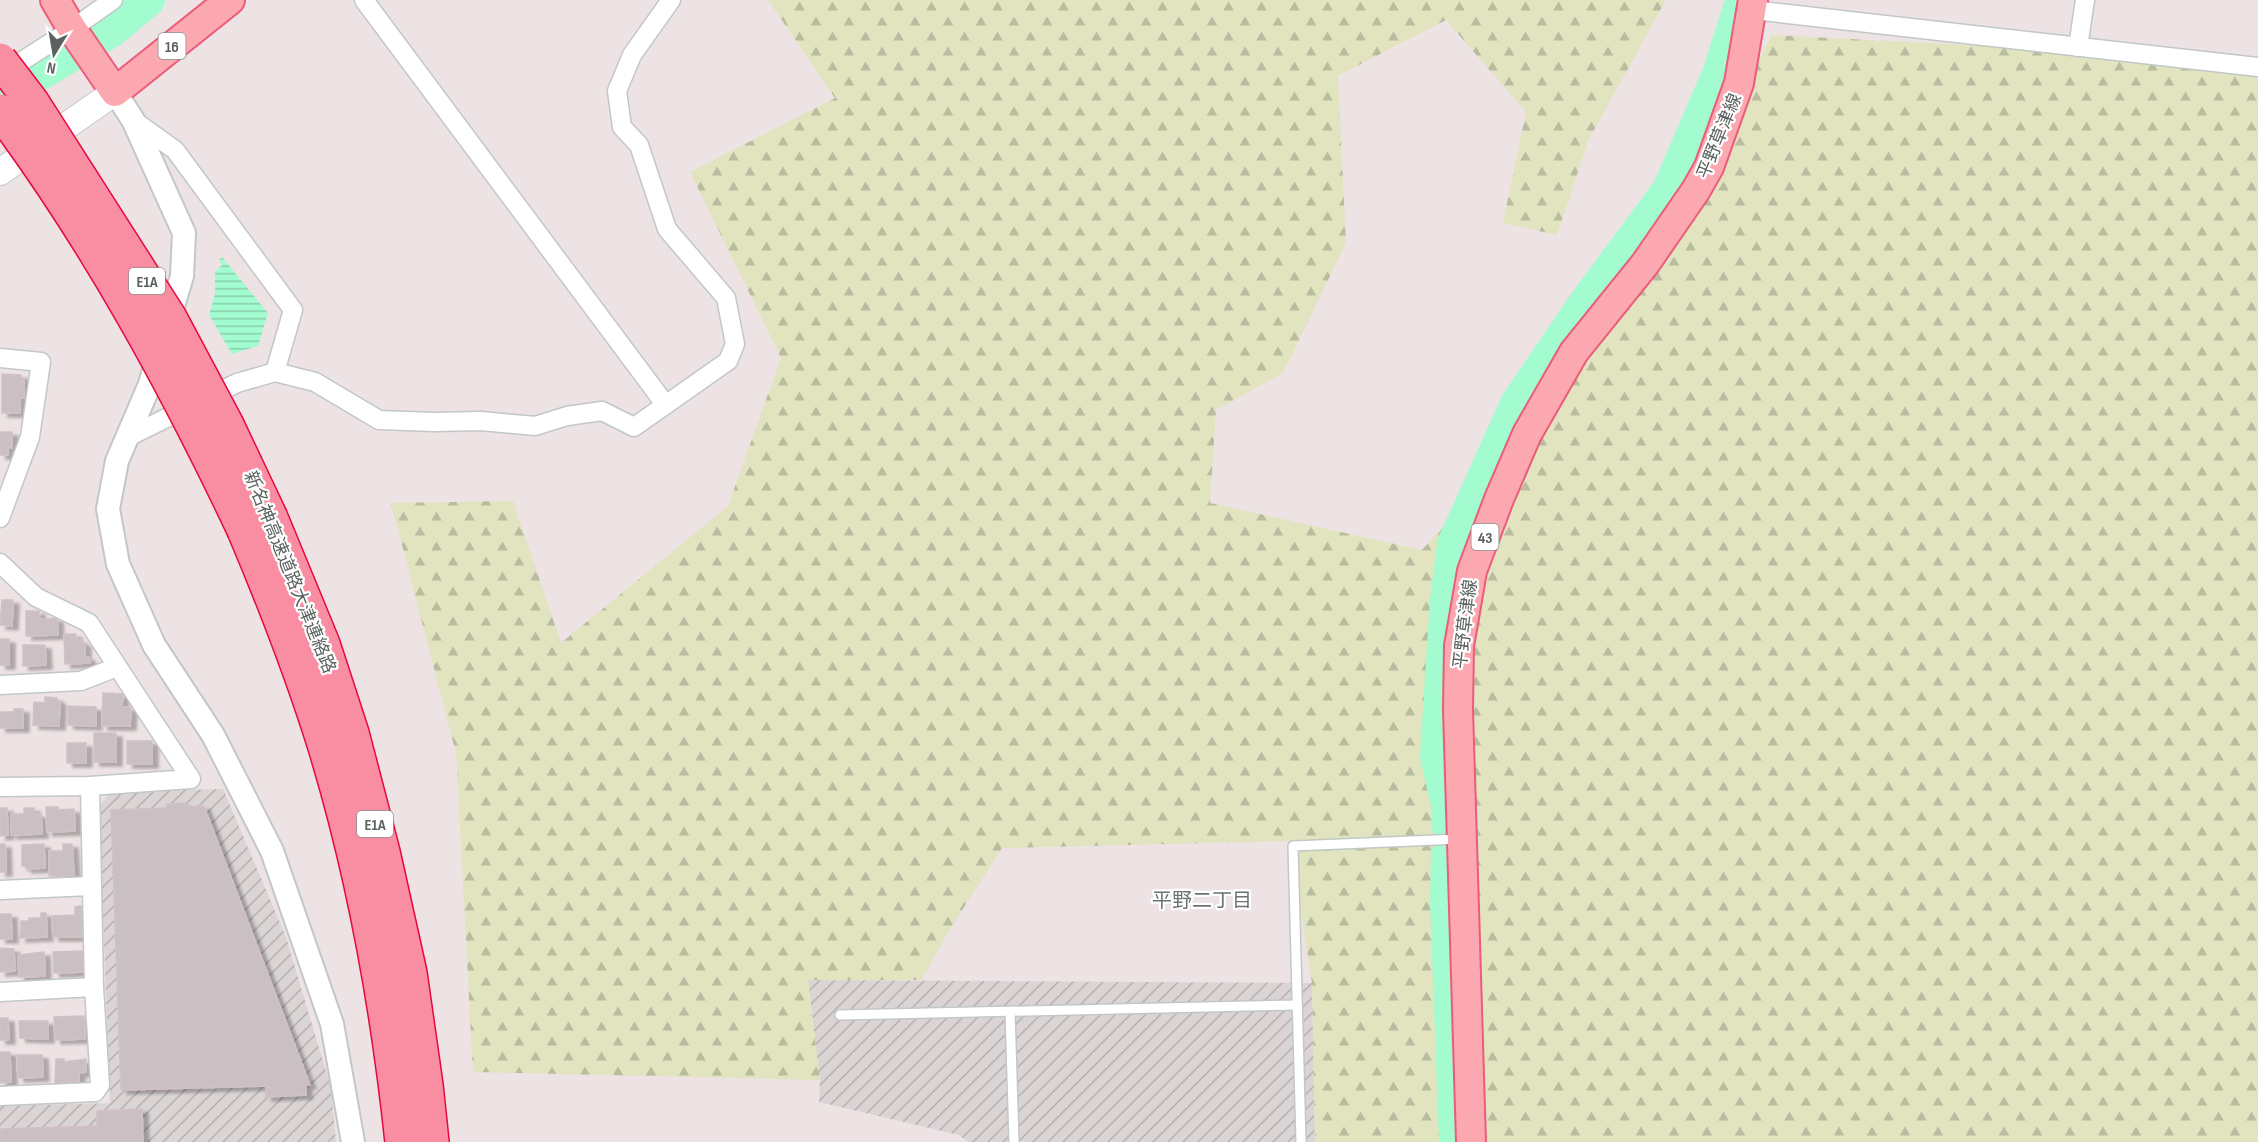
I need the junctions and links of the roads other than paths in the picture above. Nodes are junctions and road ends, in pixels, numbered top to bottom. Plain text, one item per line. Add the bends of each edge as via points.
1 (55, 0) edge
2 (112, 0) edge
3 (230, 0) edge
4 (364, 0) edge
5 (671, 0) edge
6 (2085, 0) edge
7 (1753, 5) edge
8 (73, 31) junction
9 (2078, 47) junction
10 (0, 60) edge
11 (2258, 67) edge
12 (0, 75) edge
13 (115, 92) junction
14 (0, 111) edge
15 (133, 120) junction
16 (0, 172) edge
17 (0, 358) edge
18 (275, 372) junction
19 (665, 404) junction
20 (126, 438) junction
21 (6, 482) edge
22 (0, 518) edge
23 (257, 524) junction
24 (0, 563) edge
25 (117, 667) junction
26 (0, 685) edge
27 (90, 786) junction
28 (0, 787) edge
29 (1462, 839) junction
30 (91, 886) junction
31 (0, 890) edge
32 (94, 987) junction
33 (0, 992) edge
34 (1297, 1005) junction
35 (1010, 1012) junction
36 (840, 1016) dead end
37 (0, 1096) edge
38 (353, 1142) edge
39 (402, 1142) edge
40 (432, 1142) edge
41 (1014, 1142) edge
42 (1300, 1142) edge
43 (1471, 1142) edge

1 - 8 main road
2 - 8 street
3 - 13 main road, 16
4 - 19 street
5 - 19 street via 632,55 617,91 622,127 639,145 667,229 726,298 735,344 728,361
6 - 9 street
7 - 9 street
7 - 29 main road, 平野草津線 / 43 via 1739,83 1709,167 1645,264 1568,362 1527,434 1472,571 1459,646
8 - 12 street
8 - 13 main road
9 - 11 street
10 - 23 highway, 新名神高速道路大津連絡路 / E1A, bridge via 32,102 170,318 227,425
13 - 15 street
13 - 16 main road
14 - 23 highway, 新名神高速道路大津連絡路 / E1A, bridge via 83,230
15 - 18 street via 175,150 293,310
15 - 20 street via 184,233 182,276 150,384
17 - 21 street via 41,362 30,437
18 - 19 street via 315,382 379,420 481,420 535,426 602,411 634,427
18 - 20 street via 237,383
20 - 38 street via 117,461 108,509 118,564 154,645 213,735 272,851 332,1024
21 - 22 street
23 - 39 highway, 新名神高速道路大津連絡路 / E1A via 346,826 377,963
23 - 40 highway, 新名神高速道路大津連絡路 / E1A via 323,644 352,733 410,973
24 - 25 street via 36,597 89,623
25 - 26 street via 81,681
25 - 27 street via 191,778
27 - 28 street
27 - 30 street
29 - 34 lane via 1293,846
29 - 43 main road, 平野草津線 / 43
30 - 31 street
30 - 32 street
32 - 33 street
32 - 37 street via 100,1085 95,1092
34 - 35 lane
34 - 42 lane
35 - 36 lane
35 - 41 lane

